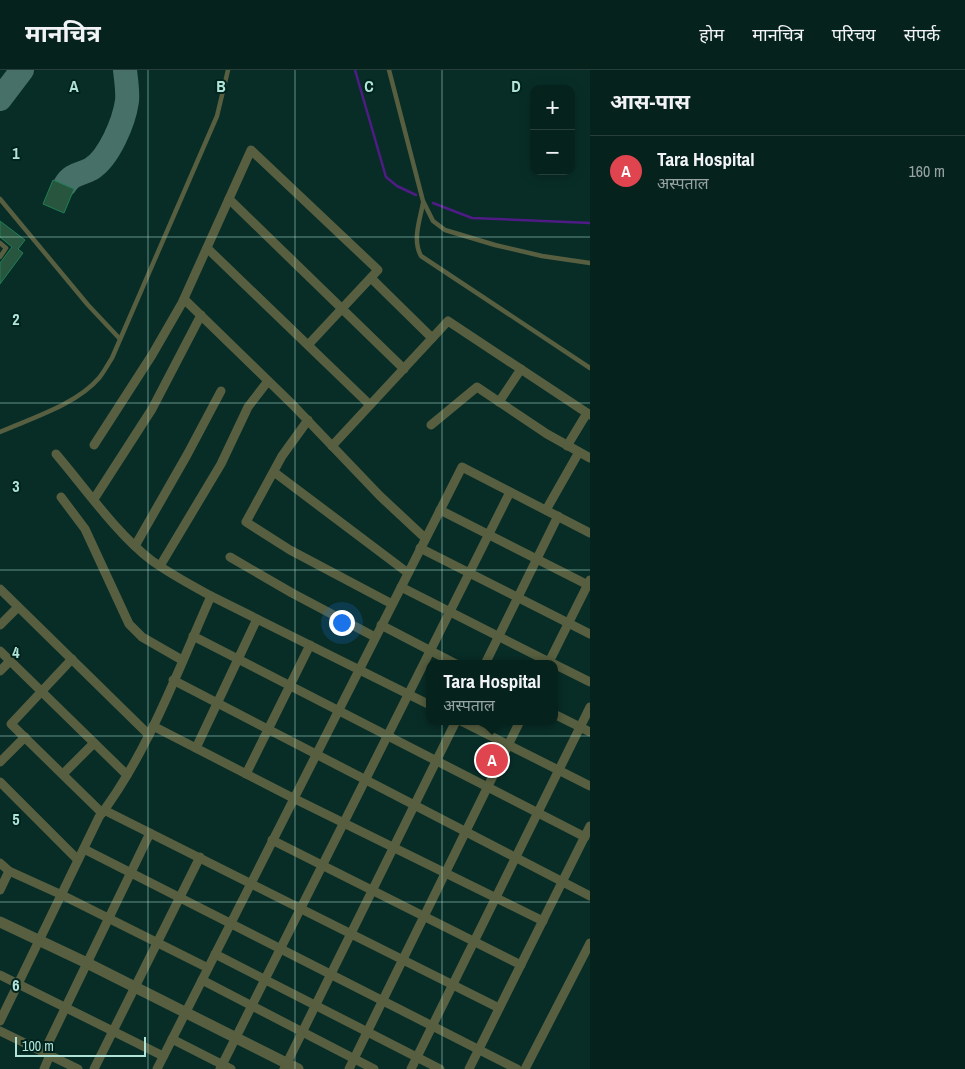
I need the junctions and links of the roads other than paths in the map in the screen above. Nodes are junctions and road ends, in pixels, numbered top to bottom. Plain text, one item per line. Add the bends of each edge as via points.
1 (228, 70) edge
2 (389, 70) edge
3 (0, 199) edge
4 (229, 199) junction
5 (424, 201) junction
6 (0, 243) edge
7 (207, 248) junction
8 (0, 257) edge
9 (590, 263) edge
10 (371, 278) junction
11 (184, 299) junction
12 (342, 309) junction
13 (201, 315) junction
14 (432, 338) junction
15 (120, 339) junction
16 (308, 346) junction
17 (590, 368) edge
18 (404, 369) junction
19 (521, 369) junction
20 (268, 381) junction
21 (221, 391) dead end
22 (499, 402) junction
23 (370, 405) junction
24 (588, 414) edge
25 (308, 420) junction
26 (431, 425) dead end
27 (0, 432) edge
28 (94, 445) dead end
29 (332, 446) junction
30 (567, 446) junction
31 (579, 452) junction
32 (56, 454) dead end
33 (590, 458) edge
34 (274, 472) junction
35 (510, 492) junction
36 (62, 497) dead end
37 (94, 499) junction
38 (440, 510) junction
39 (546, 510) junction
40 (558, 516) junction
41 (590, 533) edge
42 (489, 535) junction
43 (425, 538) junction
44 (135, 546) junction
45 (420, 548) junction
46 (230, 557) dead end
47 (537, 559) junction
48 (160, 566) junction
49 (408, 572) junction
50 (470, 573) junction
51 (589, 583) edge
52 (401, 587) junction
53 (0, 589) edge
54 (211, 596) junction
55 (518, 597) junction
56 (392, 604) junction
57 (18, 607) junction
58 (450, 612) junction
59 (257, 619) junction
60 (569, 623) junction
61 (0, 625) edge
62 (381, 625) junction
63 (590, 634) edge
64 (193, 636) junction
65 (375, 636) junction
66 (499, 636) junction
67 (310, 645) junction
68 (430, 650) junction
69 (0, 652) edge
70 (72, 659) junction
71 (238, 659) junction
72 (182, 660) junction
73 (449, 660) edge
74 (487, 660) edge
75 (545, 660) edge
76 (552, 660) edge
77 (10, 661) junction
78 (558, 666) edge
79 (0, 670) edge
80 (358, 670) junction
81 (173, 680) junction
82 (590, 682) edge
83 (290, 685) junction
84 (41, 692) junction
85 (408, 694) junction
86 (217, 703) junction
87 (426, 703) edge
88 (590, 707) edge
89 (338, 710) junction
90 (558, 716) edge
91 (454, 725) edge
92 (469, 725) edge
93 (518, 725) edge
94 (153, 726) junction
95 (580, 727) junction
96 (268, 729) junction
97 (590, 732) edge
98 (149, 735) junction
99 (388, 736) junction
100 (25, 737) junction
101 (94, 743) junction
102 (508, 745) junction
103 (196, 748) junction
104 (316, 754) junction
105 (437, 760) junction
106 (0, 762) edge
107 (559, 770) junction
108 (63, 774) junction
109 (246, 774) junction
110 (127, 775) junction
111 (366, 780) junction
112 (0, 782) edge
113 (590, 786) edge
114 (488, 787) junction
115 (293, 798) junction
116 (415, 805) junction
117 (103, 811) junction
118 (538, 812) junction
119 (344, 823) junction
120 (590, 826) edge
121 (150, 832) junction
122 (466, 832) junction
123 (585, 836) junction
124 (272, 840) junction
125 (394, 848) junction
126 (84, 849) junction
127 (516, 857) junction
128 (200, 858) junction
129 (78, 860) junction
130 (0, 863) edge
131 (323, 865) junction
132 (9, 871) junction
133 (130, 872) junction
134 (446, 873) junction
135 (562, 882) junction
136 (251, 883) junction
137 (0, 890) edge
138 (373, 890) junction
139 (62, 895) junction
140 (590, 896) edge
141 (180, 898) junction
142 (496, 898) junction
143 (301, 908) junction
144 (424, 916) junction
145 (108, 918) junction
146 (543, 921) junction
147 (0, 922) edge
148 (230, 923) junction
149 (351, 934) junction
150 (39, 940) junction
151 (474, 941) junction
152 (157, 942) junction
153 (590, 943) edge
154 (281, 949) junction
155 (215, 954) junction
156 (403, 960) junction
157 (87, 963) junction
158 (521, 965) junction
159 (208, 968) junction
160 (331, 974) junction
161 (0, 975) edge
162 (202, 980) junction
163 (265, 980) junction
164 (18, 984) junction
165 (452, 985) junction
166 (135, 987) junction
167 (383, 1001) junction
168 (252, 1006) junction
169 (316, 1006) junction
170 (66, 1008) junction
171 (499, 1008) junction
172 (186, 1013) junction
173 (0, 1021) edge
174 (432, 1026) junction
175 (0, 1031) edge
176 (113, 1031) junction
177 (303, 1032) junction
178 (367, 1032) junction
179 (236, 1038) junction
180 (172, 1039) junction
181 (479, 1049) junction
182 (47, 1054) junction
183 (163, 1056) junction
184 (416, 1057) junction
185 (354, 1059) junction
186 (286, 1066) edge
187 (160, 1068) edge
188 (225, 1068) edge
189 (44, 1069) edge
190 (78, 1069) edge
191 (94, 1069) edge
192 (298, 1069) edge
193 (349, 1069) edge
194 (374, 1069) edge
195 (411, 1069) edge
196 (440, 1069) edge
197 (469, 1069) edge
198 (517, 1069) edge
199 (525, 1069) edge

1 - 15 lane via 217,116
2 - 5 lane
3 - 15 lane via 88,306
4 - 7 street
4 - 10 street via 251,150 378,270
4 - 12 street
5 - 9 lane via 433,221 445,230 495,246
5 - 17 lane via 416,238 421,256
6 - 8 lane via 6,248
7 - 11 street
7 - 16 street
10 - 12 street
10 - 14 street
11 - 13 street
11 - 28 street
12 - 16 street
12 - 18 street
13 - 20 street
13 - 37 street via 152,409
14 - 18 street
14 - 19 street via 448,321
15 - 27 lane via 100,377 82,393
16 - 23 street
18 - 23 street
19 - 22 street
19 - 24 street
20 - 25 street
20 - 48 street via 248,407 221,464
21 - 44 street
22 - 26 street via 477,387
22 - 30 street
23 - 29 street
24 - 30 street
25 - 29 street
25 - 34 street
29 - 43 street
30 - 31 street
31 - 33 street
31 - 39 street
32 - 37 street
34 - 49 street
34 - 56 street via 246,522 290,550
35 - 38 street via 462,467
35 - 39 street
35 - 42 street
36 - 72 street via 85,529 129,624 142,637
37 - 44 street
38 - 42 street
38 - 43 street
39 - 40 street
40 - 41 street
40 - 47 street
42 - 47 street
42 - 50 street
43 - 45 street
44 - 48 street
45 - 49 street
45 - 50 street
46 - 65 street
47 - 51 street
47 - 55 street
48 - 54 street
49 - 52 street
50 - 55 street
50 - 58 street
51 - 60 street
52 - 56 street
52 - 58 street
53 - 57 street
54 - 59 street
54 - 64 street
55 - 60 street
55 - 66 street
56 - 62 street
57 - 61 street
57 - 70 street
58 - 66 street
58 - 68 street
59 - 67 street
59 - 71 street
60 - 63 street
60 - 76 street
62 - 65 street
62 - 68 street
64 - 71 street
64 - 72 street
65 - 80 street
66 - 74 street
66 - 75 street
67 - 80 street
67 - 83 street
68 - 73 street
68 - 85 street
69 - 77 street
70 - 84 street
70 - 98 street
71 - 83 street
71 - 86 street
72 - 81 street
77 - 79 street
77 - 84 street
78 - 82 street
80 - 85 street
80 - 89 street
81 - 86 street
81 - 94 street
83 - 89 street
83 - 96 street
84 - 100 street via 11,724
84 - 101 street
85 - 87 street
85 - 99 street
86 - 96 street
86 - 103 street
88 - 95 street
89 - 99 street
89 - 104 street
90 - 95 street
91 - 105 street
92 - 102 street
93 - 102 street
94 - 98 street
94 - 103 street
95 - 97 street
95 - 107 street
96 - 104 street
96 - 109 street
98 - 110 street
99 - 105 street
99 - 111 street
100 - 106 street
100 - 108 street
101 - 108 street
101 - 110 street
102 - 107 street
102 - 114 street
103 - 109 street
104 - 111 street
104 - 115 street
105 - 114 street
105 - 116 street
107 - 113 street
107 - 118 street
108 - 117 street
109 - 115 street
110 - 117 street
111 - 116 street
111 - 119 street
112 - 129 street
114 - 118 street
114 - 122 street
115 - 119 street
115 - 124 street
116 - 122 street
116 - 125 street
117 - 121 street
117 - 126 street
118 - 123 street
118 - 127 street
119 - 125 street
119 - 131 street
120 - 123 street
121 - 128 street
121 - 133 street
122 - 127 street
122 - 134 street
123 - 135 street
124 - 131 street
124 - 136 street
125 - 134 street
125 - 138 street
126 - 129 street
126 - 133 street
127 - 135 street
127 - 142 street
128 - 136 street
128 - 141 street
129 - 139 street
130 - 132 street
131 - 138 street
131 - 143 street
132 - 137 street
132 - 139 street
133 - 141 street
133 - 145 street
134 - 142 street
134 - 144 street
135 - 140 street
135 - 146 street
136 - 143 street
136 - 148 street
138 - 144 street
138 - 149 street
139 - 145 street
139 - 150 street
141 - 148 street
141 - 152 street
142 - 146 street
142 - 151 street
143 - 149 street
143 - 154 street
144 - 151 street
144 - 156 street
145 - 152 street
145 - 157 street
146 - 158 street
147 - 150 street
148 - 154 street
148 - 155 street
149 - 156 street
149 - 160 street
150 - 157 street
150 - 164 street
151 - 158 street
151 - 165 street
152 - 159 street
152 - 166 street
153 - 199 street
154 - 160 street
154 - 163 street
155 - 159 street
155 - 163 street
156 - 165 street
156 - 167 street
157 - 166 street
157 - 170 street
158 - 171 street
159 - 162 street
160 - 167 street
160 - 169 street
161 - 164 street
162 - 168 street
162 - 172 street
163 - 168 street
163 - 169 street
164 - 170 street
164 - 173 street
165 - 171 street
165 - 174 street
166 - 172 street
166 - 176 street
167 - 174 street
167 - 178 street
168 - 177 street
168 - 179 street
169 - 177 street
169 - 178 street
170 - 176 street
170 - 182 street
171 - 181 street
172 - 179 street
172 - 180 street
174 - 181 street
174 - 184 street
175 - 182 street
176 - 183 street
176 - 191 street
177 - 185 street
177 - 186 street
178 - 184 street
178 - 185 street
179 - 186 street
179 - 188 street
180 - 183 street
180 - 188 street
181 - 197 street
181 - 198 street
182 - 189 street
182 - 190 street
183 - 187 street
184 - 195 street
184 - 196 street
185 - 193 street
185 - 194 street
186 - 192 street

